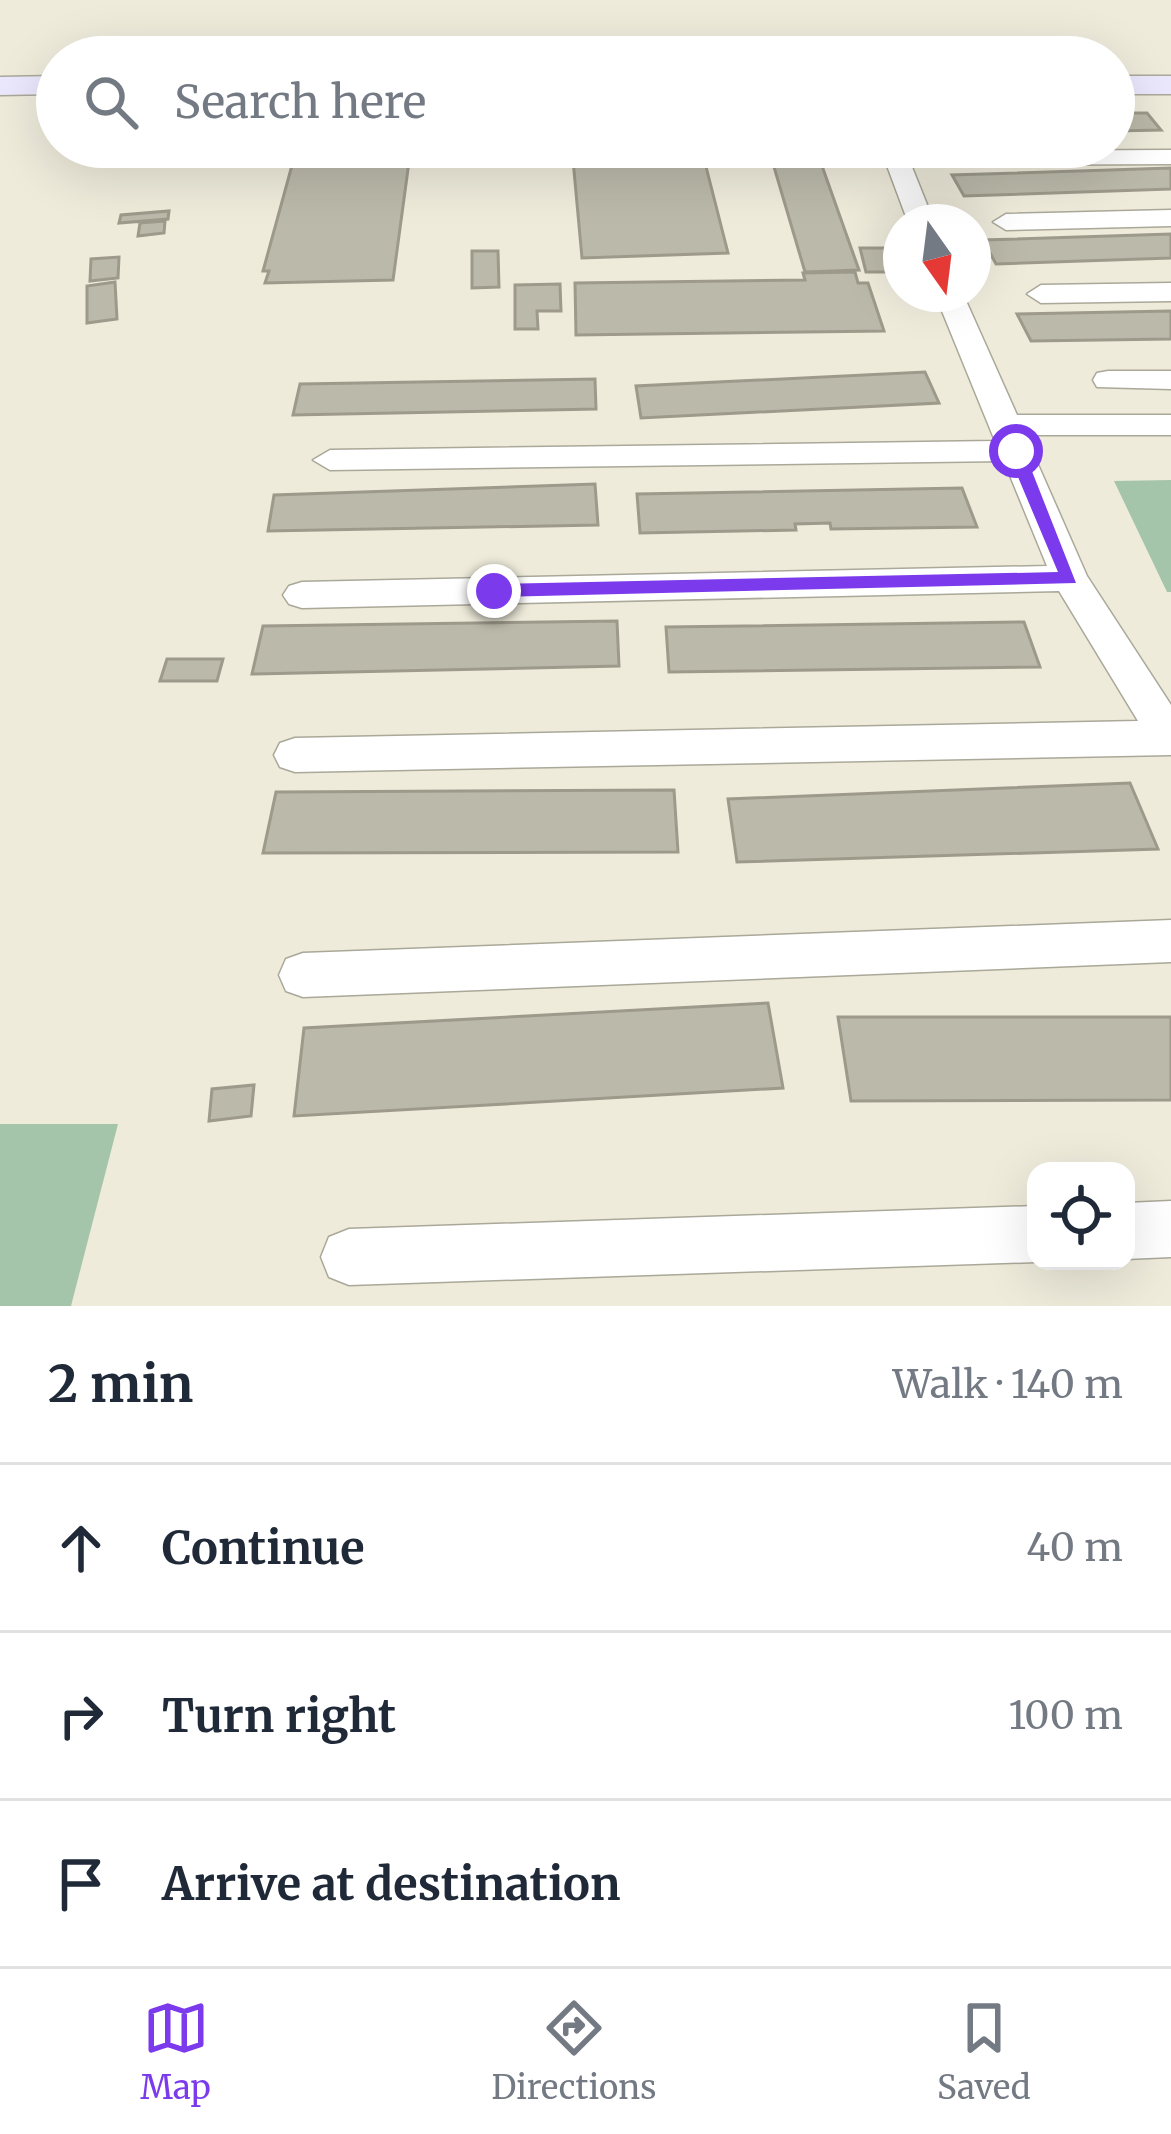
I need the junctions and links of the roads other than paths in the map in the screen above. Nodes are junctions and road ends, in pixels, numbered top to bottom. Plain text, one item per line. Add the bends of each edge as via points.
1 (36, 85) edge
2 (1171, 85) edge
3 (0, 86) edge
4 (1135, 86) edge
5 (1135, 157) edge
6 (1171, 157) edge
7 (900, 168) edge
8 (914, 204) edge
9 (1171, 218) edge
10 (1006, 222) dead end
11 (1171, 292) edge
12 (1041, 294) dead end
13 (956, 312) edge
14 (1108, 380) dead end
15 (1171, 380) edge
16 (1171, 425) edge
17 (1009, 438) junction
18 (330, 460) dead end
19 (1070, 578) junction
20 (302, 595) dead end
21 (1170, 738) edge
22 (295, 754) dead end
23 (1171, 941) edge
24 (303, 975) dead end
25 (1171, 1229) edge
26 (1135, 1231) edge
27 (1027, 1234) edge
28 (349, 1257) dead end

1 - 3 street
2 - 4 street
5 - 6 street
7 - 8 street
9 - 10 street
11 - 12 street
13 - 17 street
14 - 15 street
16 - 17 street
17 - 18 street
17 - 19 street
19 - 20 street
19 - 21 street
21 - 22 street
23 - 24 street
25 - 26 street
27 - 28 street

